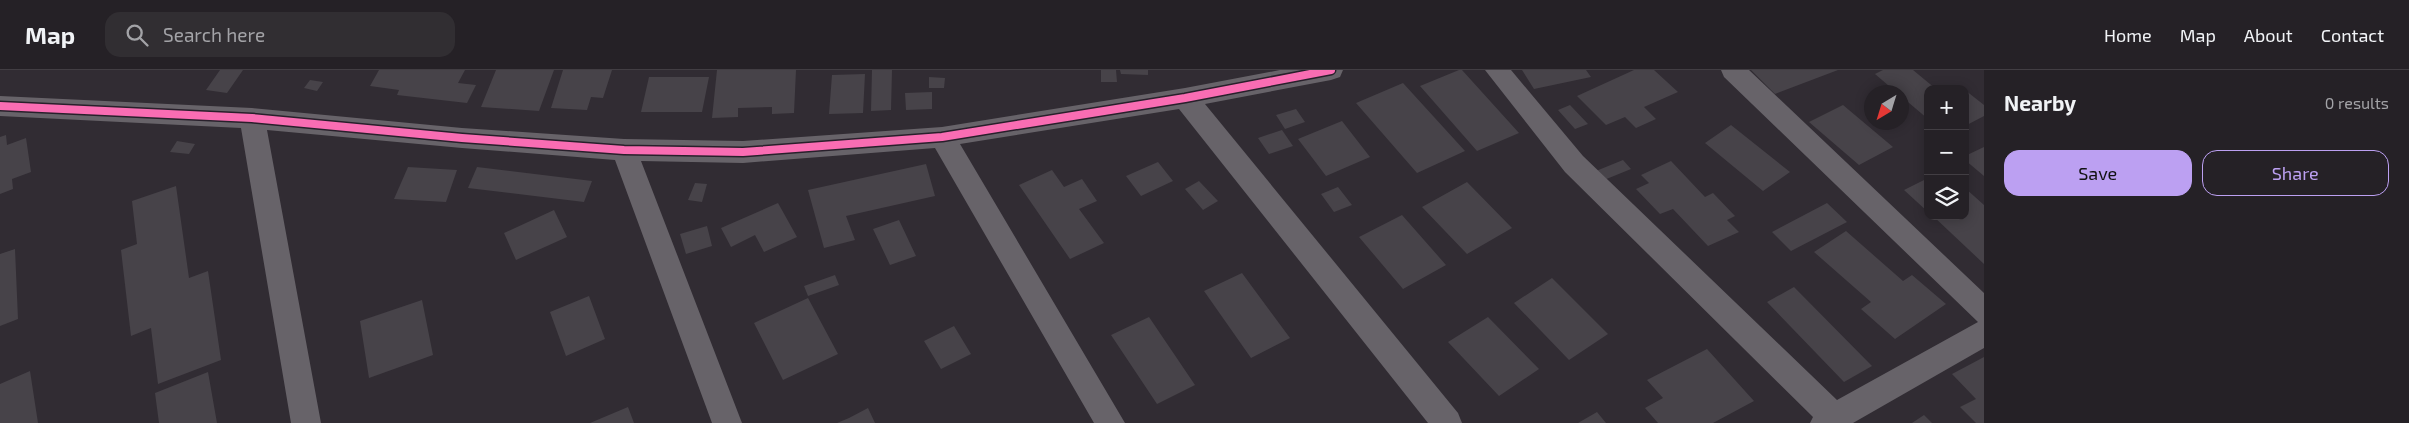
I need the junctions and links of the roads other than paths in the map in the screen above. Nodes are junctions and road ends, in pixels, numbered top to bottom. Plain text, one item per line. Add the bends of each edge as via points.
1 (1331, 70) edge
2 (1497, 70) edge
3 (1733, 70) edge
4 (1185, 98) junction
5 (0, 106) edge
6 (252, 118) junction
7 (942, 137) junction
8 (624, 150) junction
9 (1984, 312) edge
10 (1984, 333) edge
11 (1830, 420) edge
12 (306, 423) edge
13 (727, 423) edge
14 (1110, 423) edge
15 (1447, 423) edge

1 - 4 street
2 - 11 street via 1574,164
3 - 9 street
4 - 7 street
4 - 15 street
5 - 6 street
6 - 8 street
6 - 12 street
7 - 8 street via 742,152
7 - 14 street
8 - 13 street
10 - 11 street

